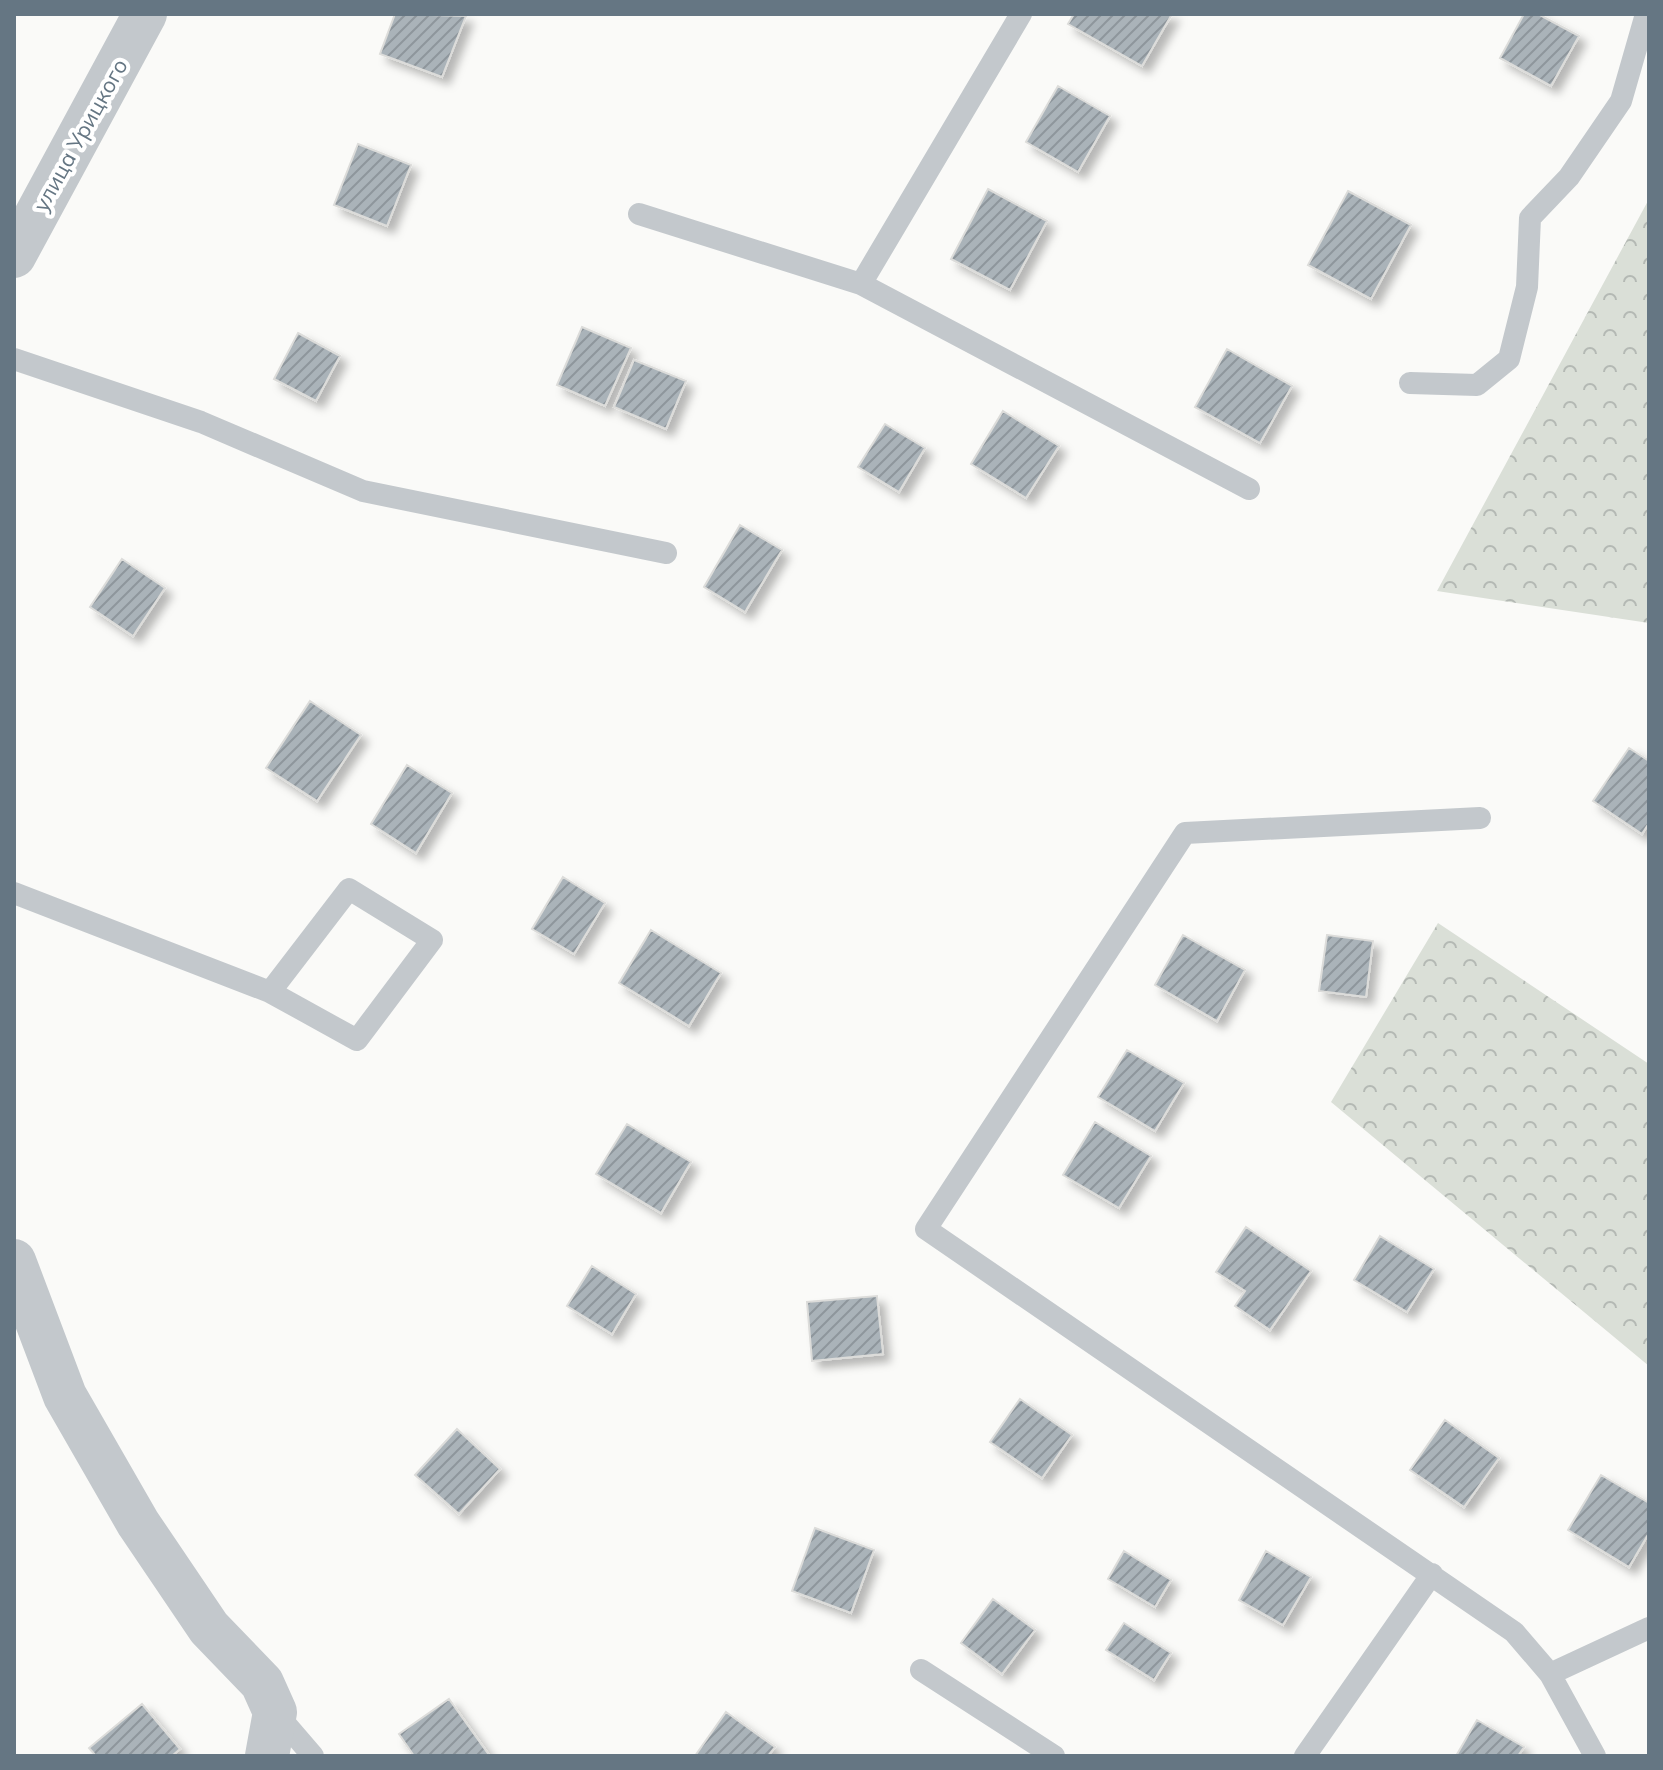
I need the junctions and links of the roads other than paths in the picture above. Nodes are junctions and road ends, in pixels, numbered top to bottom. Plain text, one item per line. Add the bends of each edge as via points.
1 (145, 14) edge
2 (1021, 14) edge
3 (1646, 14) edge
4 (639, 214) dead end
5 (14, 256) edge
6 (861, 284) junction
7 (14, 359) edge
8 (1410, 383) dead end
9 (1249, 489) dead end
10 (666, 553) dead end
11 (1480, 818) dead end
12 (14, 893) edge
13 (270, 992) junction
14 (14, 1261) edge
15 (1432, 1574) junction
16 (1649, 1628) edge
17 (921, 1670) dead end
18 (1550, 1674) junction
19 (275, 1712) junction
20 (267, 1756) edge
21 (313, 1756) edge
22 (1054, 1756) edge
23 (1305, 1756) edge
24 (1595, 1756) edge

1 - 5 street, улица Урицкого
2 - 6 lane
3 - 8 lane via 1621,101 1569,177 1530,218 1527,287 1509,359 1477,385
4 - 6 lane
6 - 9 lane
7 - 10 lane via 201,422 363,491
11 - 15 lane via 1185,833 926,1229
12 - 13 lane
13 - 13 lane via 357,1040 432,940 349,889
14 - 19 street via 72,1409 147,1536 209,1628 262,1683
15 - 18 lane via 1514,1632
15 - 23 lane
16 - 18 lane
17 - 22 lane
18 - 24 lane
19 - 20 street
19 - 21 lane

